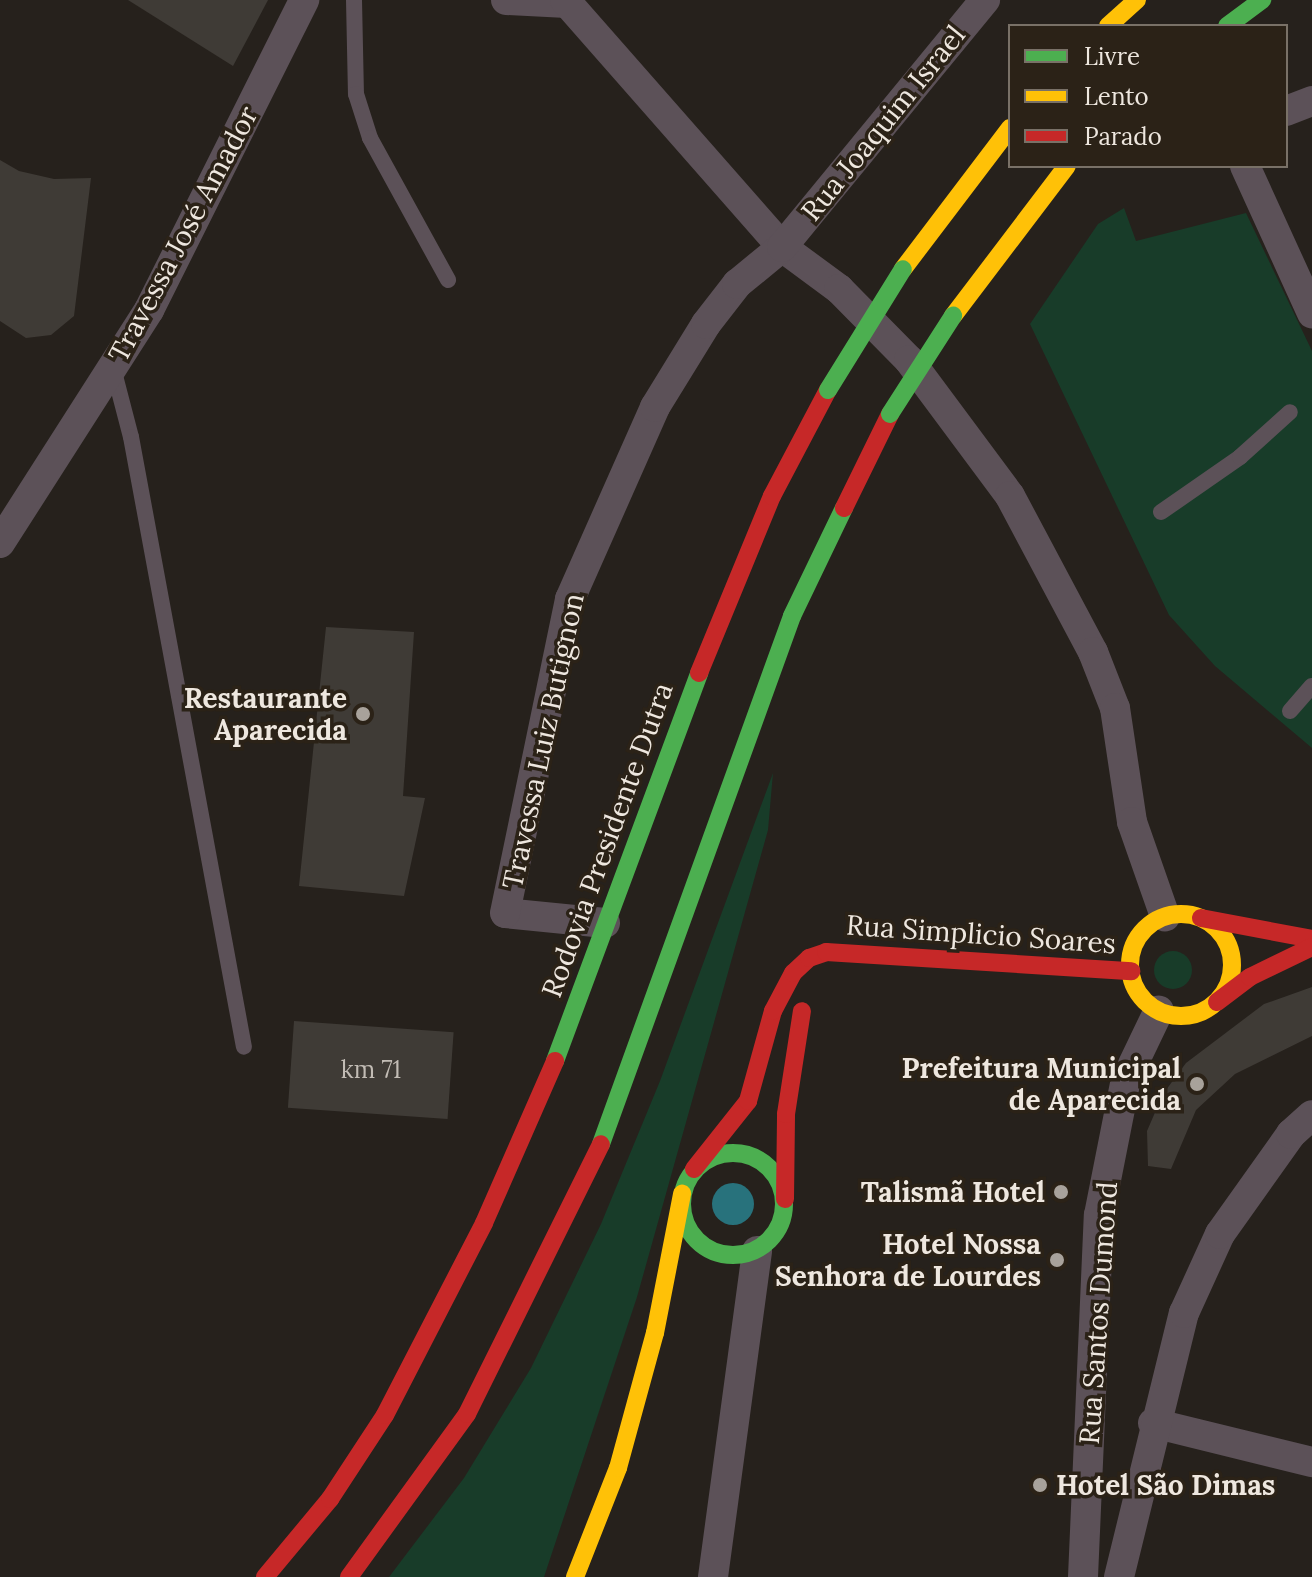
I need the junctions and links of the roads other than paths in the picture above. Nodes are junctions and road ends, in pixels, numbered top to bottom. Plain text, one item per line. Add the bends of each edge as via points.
1 (304, 0) edge
2 (354, 0) edge
3 (506, 0) edge
4 (985, 0) edge
5 (1137, 0) edge
6 (1262, 0) edge
7 (566, 1) edge
8 (1110, 24) edge
9 (1230, 24) edge
10 (1312, 101) edge
11 (1288, 110) edge
12 (1008, 131) edge
13 (1065, 168) edge
14 (1248, 173) edge
15 (782, 247) junction
16 (448, 280) dead end
17 (1312, 313) edge
18 (113, 368) junction
19 (1290, 412) dead end
20 (1161, 512) dead end
21 (0, 543) edge
22 (1312, 686) edge
23 (1290, 711) dead end
24 (1165, 916) junction
25 (1201, 918) junction
26 (605, 923) junction
27 (1312, 939) edge
28 (1312, 947) edge
29 (826, 952) junction
30 (1131, 971) junction
31 (1217, 1002) junction
32 (1159, 1010) junction
33 (244, 1047) dead end
34 (1312, 1115) edge
35 (694, 1169) junction
36 (682, 1194) junction
37 (785, 1199) junction
38 (750, 1253) junction
39 (708, 1269) dead end
40 (686, 1286) dead end
41 (655, 1333) junction
42 (1153, 1423) junction
43 (1312, 1462) edge
44 (265, 1577) edge
45 (349, 1577) edge
46 (575, 1577) edge
47 (713, 1577) edge
48 (1083, 1577) edge
49 (1119, 1577) edge

1 - 18 street, Travessa José Amador via 149,310
2 - 16 lane via 356,94 370,138
3 - 7 street
4 - 15 street, Rua Joaquim Israel
5 - 8 main road
6 - 9 main road
7 - 15 street
10 - 11 street
12 - 26 main road, Rodovia Presidente Dutra, bridge via 903,269 828,390 772,496 724,606
13 - 45 main road, bridge via 953,316 890,414 792,616 599,1150 467,1414
14 - 17 street
15 - 24 street via 839,289 950,409 1010,496 1093,652 1123,739 1132,822
15 - 26 street, Travessa Luiz Butignon via 737,284 681,361 655,407 570,599 505,913
18 - 21 street, Travessa José Amador
18 - 33 lane via 131,437
19 - 20 lane via 1240,457
22 - 23 lane
24 - 25 main road
24 - 30 main road via 1138,938
25 - 27 main road
25 - 31 main road via 1221,932 1233,964
26 - 44 main road, Rodovia Presidente Dutra via 562,1044 484,1223 385,1415 330,1499
28 - 31 main road via 1250,977
29 - 30 main road, Rua Simplicio Soares
29 - 35 main road via 809,958 782,991 748,1101
29 - 37 main road via 811,979 796,1042 783,1142
30 - 32 main road via 1139,993
31 - 32 main road via 1188,1016
32 - 48 street, Rua Santos Dumond via 1126,1079 1099,1215
34 - 42 street via 1291,1134 1220,1234 1184,1313
35 - 36 main road
35 - 37 main road via 724,1153 749,1155 771,1169
36 - 38 main road via 683,1214 705,1247
36 - 41 main road
37 - 38 main road via 773,1238
38 - 39 main road
38 - 47 street
40 - 41 main road
41 - 46 main road via 618,1468
42 - 43 street
42 - 49 street

